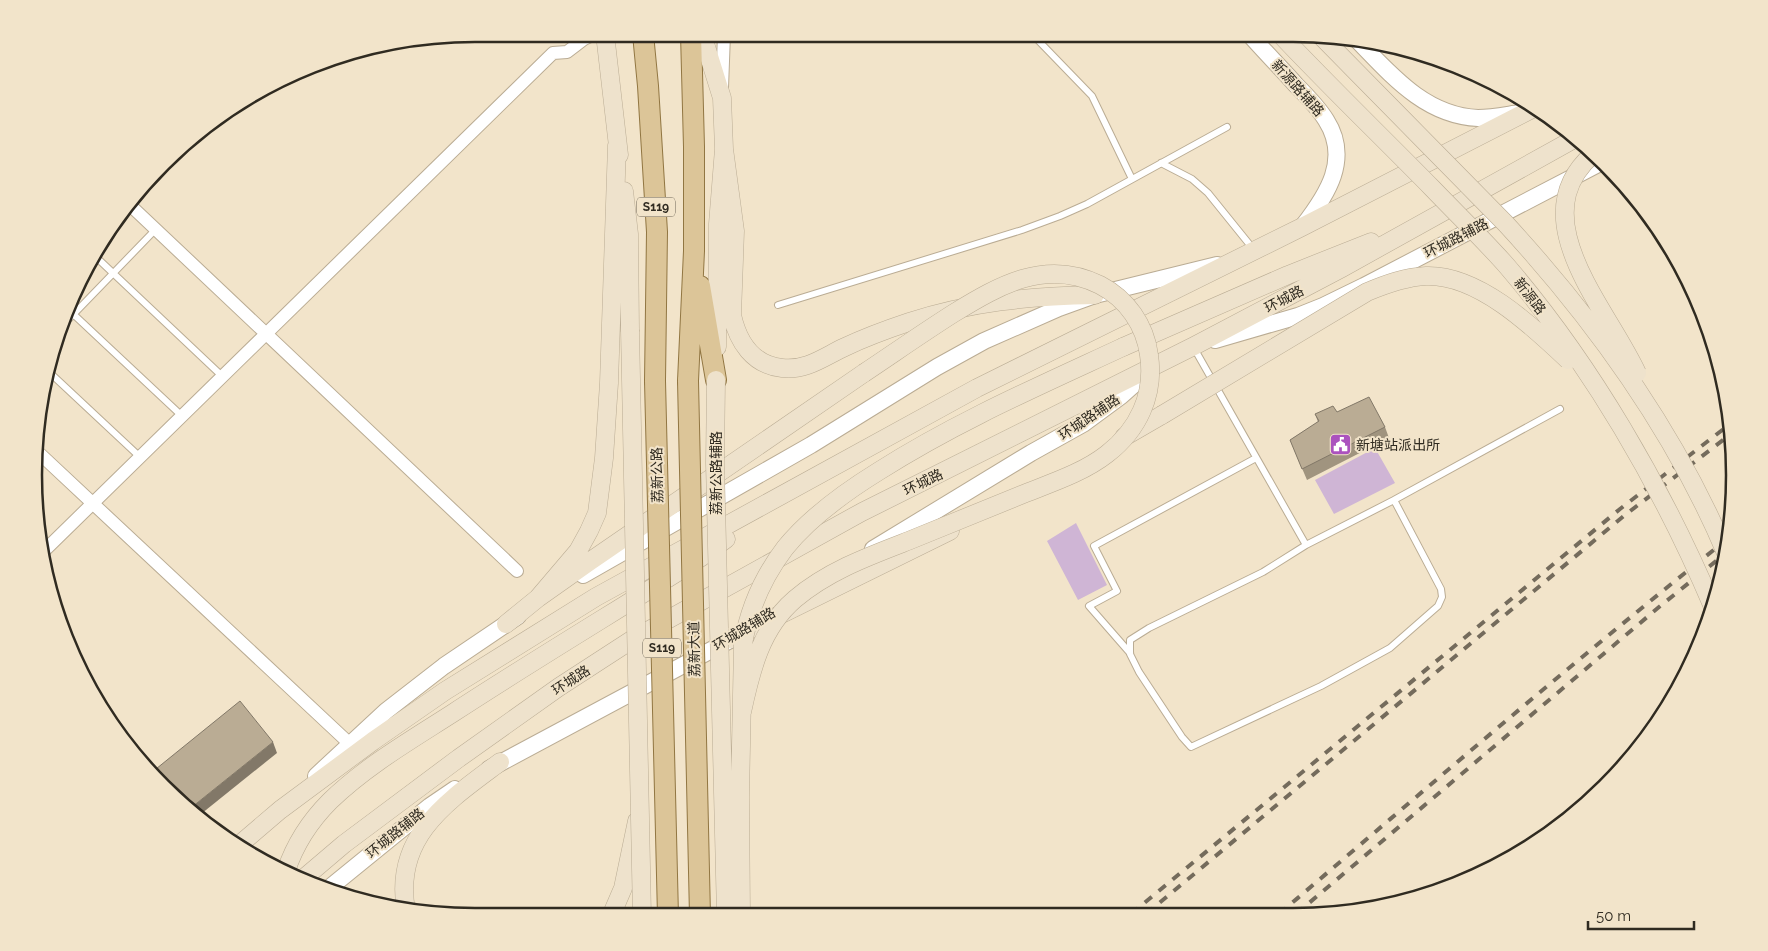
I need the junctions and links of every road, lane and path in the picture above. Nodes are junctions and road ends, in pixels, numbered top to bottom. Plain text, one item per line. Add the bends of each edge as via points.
1 (580, 42) edge
2 (606, 42) edge
3 (644, 42) edge
4 (690, 42) edge
5 (704, 42) edge
6 (724, 42) edge
7 (1040, 42) edge
8 (1257, 42) edge
9 (1287, 42) edge
10 (1329, 44) edge
11 (1366, 49) edge
12 (722, 98) junction
13 (1525, 111) edge
14 (1527, 111) edge
15 (1227, 127) dead end
16 (1568, 142) edge
17 (617, 145) junction
18 (724, 149) junction
19 (1588, 159) edge
20 (1161, 162) junction
21 (1595, 166) edge
22 (1132, 180) junction
23 (134, 209) edge
24 (1421, 224) junction
25 (1302, 227) junction
26 (156, 229) junction
27 (694, 251) junction
28 (1254, 251) junction
29 (1238, 259) junction
30 (100, 261) edge
31 (113, 273) junction
32 (1095, 295) junction
33 (778, 305) dead end
34 (75, 310) edge
35 (73, 314) edge
36 (266, 334) junction
37 (1194, 346) junction
38 (1157, 364) junction
39 (222, 376) junction
40 (54, 377) edge
41 (716, 380) junction
42 (1595, 386) junction
43 (1560, 409) dead end
44 (182, 416) junction
45 (1664, 431) junction
46 (43, 457) edge
47 (140, 457) junction
48 (1256, 458) junction
49 (787, 492) junction
50 (1394, 500) junction
51 (92, 504) junction
52 (1720, 540) edge
53 (1306, 545) junction
54 (49, 546) edge
55 (517, 571) dead end
56 (1708, 597) edge
57 (538, 598) junction
58 (506, 624) junction
59 (731, 639) junction
60 (1130, 654) junction
61 (742, 712) junction
62 (350, 744) junction
63 (500, 762) junction
64 (640, 803) junction
65 (280, 810) junction
66 (244, 841) edge
67 (288, 866) edge
68 (308, 875) edge
69 (333, 885) edge
70 (405, 902) edge
71 (614, 908) edge
72 (642, 908) edge
73 (668, 908) edge
74 (700, 908) edge
75 (726, 908) edge
76 (741, 908) edge

1 - 36 street via 567,52 553,53
2 - 17 main road
3 - 73 main road, 荔新公路 / S119, bridge via 657,232 655,381
4 - 27 main road, S119
5 - 12 main road, 荔新公路辅路
6 - 12 street
7 - 22 lane via 1092,96
8 - 25 street, 新源路辅路 via 1315,104 1334,134 1337,150 1332,180
9 - 42 main road, 新源路, bridge via 1506,265
10 - 45 main road, bridge via 1536,256 1597,332
11 - 13 street via 1417,97 1440,110 1478,118
12 - 18 main road, 荔新公路辅路
14 - 25 main road
15 - 20 lane
16 - 24 main road, 环城路
17 - 57 main road via 609,393 597,513 578,550
17 - 64 main road, bridge via 629,234
18 - 32 main road via 736,231 732,315 748,352 770,366 797,368 810,365 880,332 948,310 1025,297
18 - 41 main road, 荔新公路辅路 via 718,224
19 - 45 main road, bridge via 1572,180 1566,198 1566,234 1580,271 1628,355
20 - 22 lane
20 - 28 lane via 1192,179 1208,193
21 - 37 street, 环城路辅路 via 1324,306
22 - 33 lane via 1060,216 1022,230
23 - 26 street
24 - 37 main road, 环城路
24 - 61 main road, bridge via 1333,256 996,406 935,437 842,496 785,548 753,604 746,623 741,660
25 - 28 main road
26 - 31 lane
26 - 36 street
27 - 41 main road
27 - 74 main road, 荔新大道 / S119, bridge via 688,382
28 - 29 main road
29 - 32 street
29 - 49 main road via 977,388
30 - 31 lane
31 - 34 lane
31 - 39 lane
32 - 58 street via 984,341 937,366 811,445 581,576
35 - 44 lane
36 - 39 street
36 - 55 street
37 - 38 main road, 环城路
37 - 48 lane
38 - 59 street, 环城路辅路 via 1083,424 838,570
38 - 68 main road, 环城路 via 862,512 633,640 458,758
39 - 44 street
40 - 47 lane
41 - 75 main road, 荔新公路辅路, bridge via 714,463
42 - 56 main road, 新源路, bridge via 1674,520
42 - 59 main road, bridge via 1538,332 1504,305 1467,284 1427,276 1393,282 1367,292 1162,415 996,508
43 - 50 lane
44 - 47 street
45 - 52 main road, bridge
46 - 51 street
47 - 51 street
48 - 53 lane
48 - 60 lane via 1094,546 1117,591 1089,606
49 - 65 main road via 596,597 445,691
49 - 67 main road via 700,558 501,681 380,761 330,801 301,836
50 - 53 lane
50 - 60 lane via 1441,589 1442,597 1438,606 1390,648 1321,686 1191,747
51 - 54 street
51 - 62 street
53 - 60 lane via 1263,572 1148,628 1130,640
57 - 58 main road
57 - 61 main road, bridge via 939,322 1005,284 1038,275 1058,274 1089,280 1118,298 1138,320 1151,364 1148,394 1141,415 1122,441 1082,470 858,561 815,584 778,616 763,641
58 - 62 street via 386,711
59 - 63 street, 环城路辅路
61 - 76 main road, bridge
62 - 65 street
63 - 69 street, 环城路辅路 via 430,806
63 - 70 main road via 429,821 409,857 403,877
64 - 71 main road, bridge via 623,888
64 - 72 main road, bridge
65 - 66 main road

